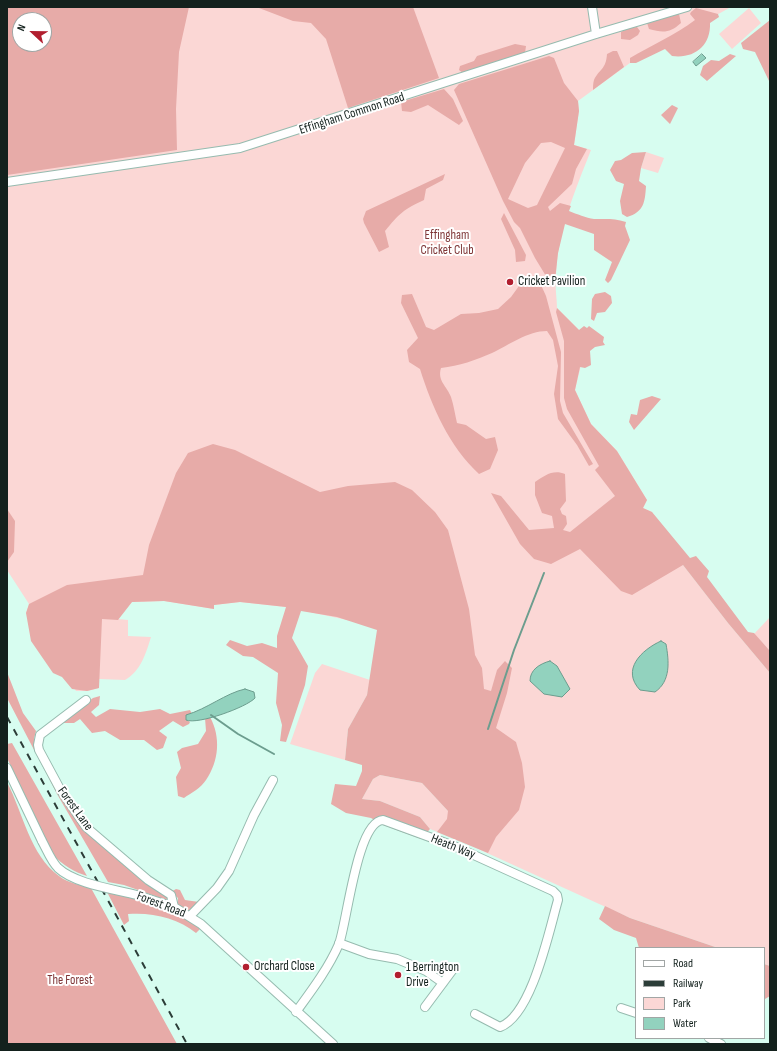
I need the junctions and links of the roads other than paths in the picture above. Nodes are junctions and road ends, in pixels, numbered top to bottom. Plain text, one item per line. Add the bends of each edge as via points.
1 (592, 7) edge
2 (687, 7) edge
3 (596, 34) junction
4 (7, 182) edge
5 (86, 700) dead end
6 (7, 768) edge
7 (273, 780) dead end
8 (174, 907) junction
9 (190, 916) junction
10 (339, 943) junction
11 (454, 968) dead end
12 (443, 983) junction
13 (425, 1007) dead end
14 (621, 1008) dead end
15 (296, 1012) junction
16 (635, 1013) edge
17 (475, 1014) dead end
18 (711, 1039) edge
19 (333, 1044) edge
20 (721, 1044) edge

1 - 3 street
2 - 3 street, Effingham Common Road
3 - 4 street, Effingham Common Road via 240,148
5 - 8 street, Forest Lane via 40,735 39,750 60,789 86,827 148,880 171,895
6 - 8 street, Forest Road, bridge via 42,841 57,866 64,872 86,882
7 - 9 street via 254,815 229,872
8 - 9 street, Forest Road
9 - 15 street, Forest Road via 247,964
10 - 12 street via 426,970
10 - 15 street, Heath Way via 320,979
10 - 17 street, Heath Way via 351,884 361,854 372,826 380,820 454,846 556,893 558,900 534,984 524,1003 500,1027
11 - 12 street
12 - 13 street
14 - 16 street
15 - 19 street, Forest Road
18 - 20 street

